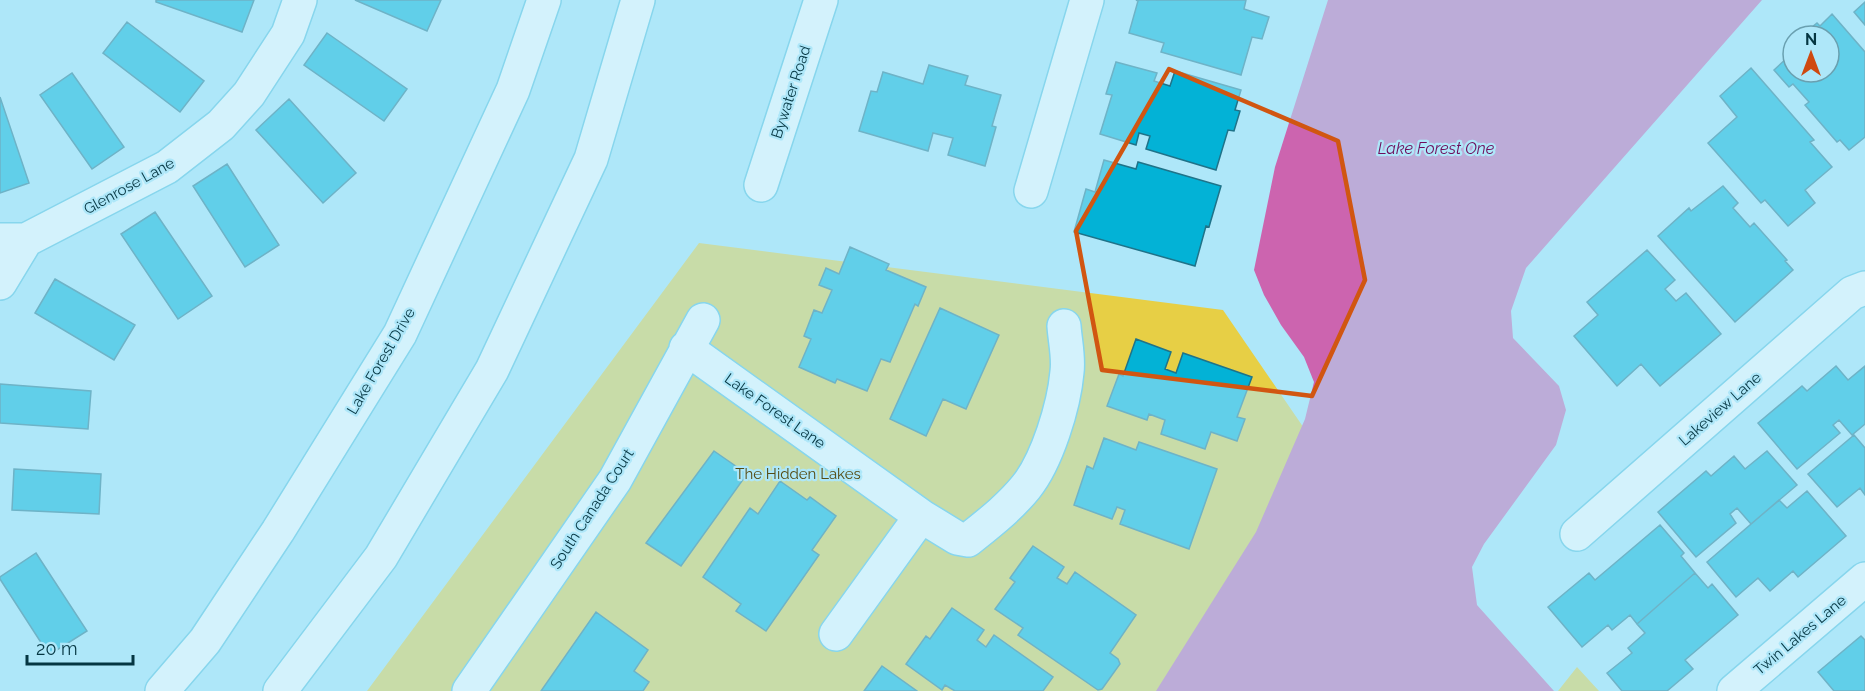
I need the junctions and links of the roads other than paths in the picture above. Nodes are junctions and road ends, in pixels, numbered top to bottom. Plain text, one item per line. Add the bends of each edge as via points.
1 (300, 0) edge
2 (544, 0) edge
3 (638, 0) edge
4 (821, 0) edge
5 (1087, 0) edge
6 (761, 184) dead end
7 (1030, 191) dead end
8 (13, 240) edge
9 (0, 283) edge
10 (1865, 288) edge
11 (703, 320) dead end
12 (1064, 326) dead end
13 (686, 348) junction
14 (921, 516) junction
15 (1577, 534) dead end
16 (1865, 579) edge
17 (836, 634) dead end
18 (162, 691) edge
19 (280, 691) edge
20 (469, 691) edge
21 (1734, 691) edge

1 - 8 street, Glenrose Lane via 288,34 249,94 221,125 167,167
2 - 18 street, Lake Forest Drive via 513,90 400,334 212,631
3 - 19 street via 591,159 492,370 381,558
4 - 6 street, Bywater Road
5 - 7 street
8 - 9 street, Glenrose Lane
10 - 15 street, Lakeview Lane via 1852,293
11 - 13 street, South Canada Court
12 - 14 street, Lake Forest Lane via 1068,370 1063,401 1041,465 1026,487 968,540 957,538
13 - 14 street, Lake Forest Lane
13 - 20 street, South Canada Court via 615,480
14 - 17 street
16 - 21 street, Twin Lakes Lane

